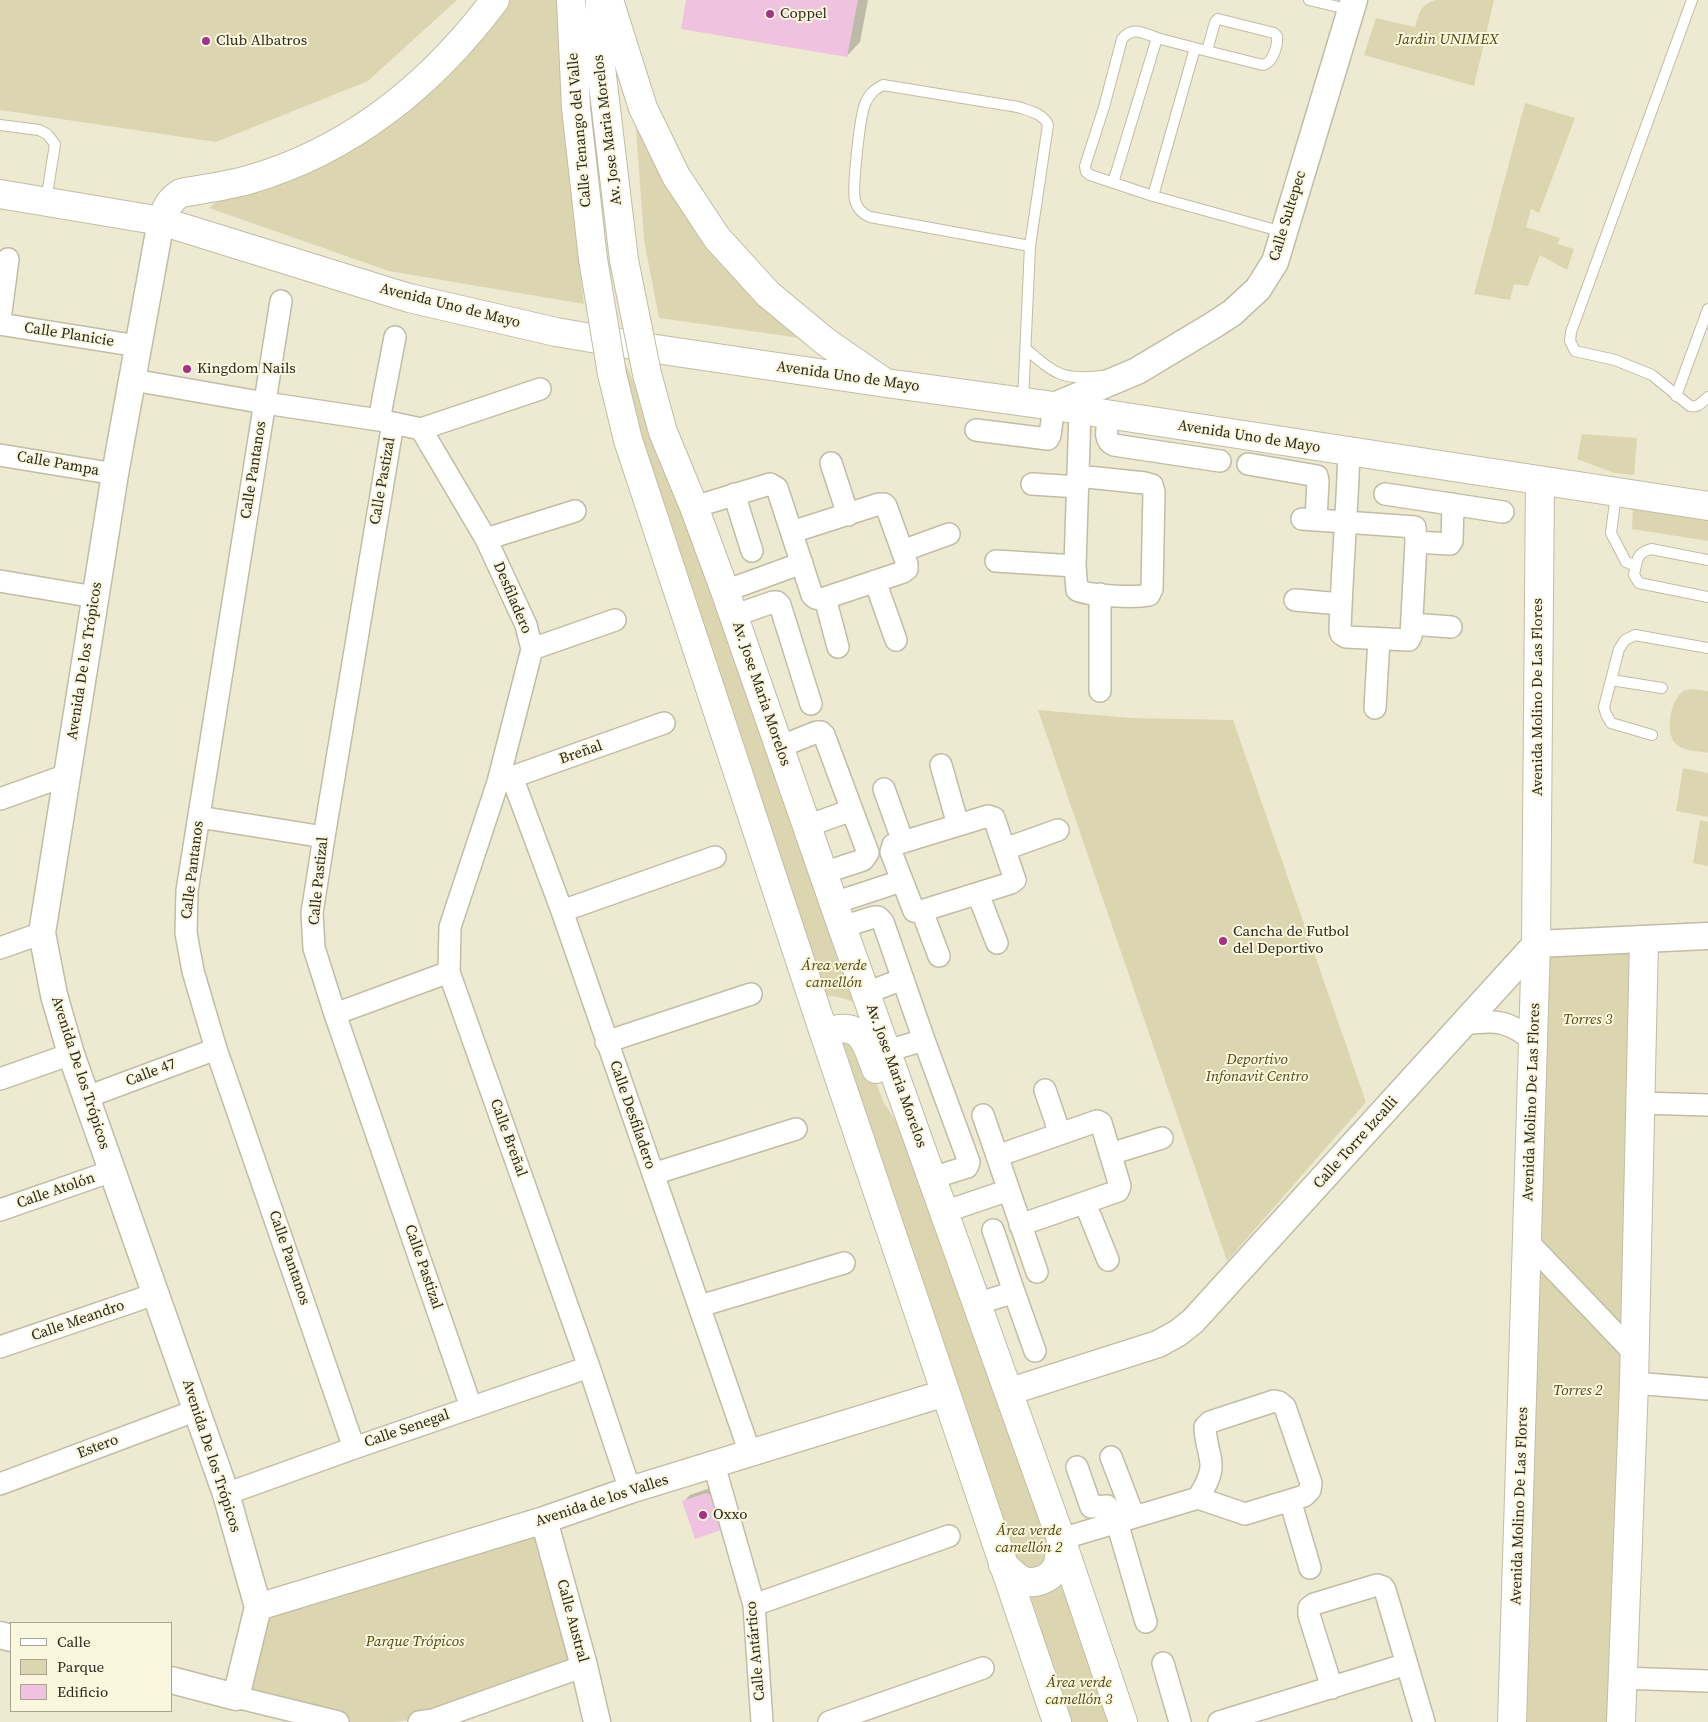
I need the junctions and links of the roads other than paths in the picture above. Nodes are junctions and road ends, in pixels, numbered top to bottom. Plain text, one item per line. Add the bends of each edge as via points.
1 (495, 0) edge
2 (571, 0) edge
3 (600, 0) edge
4 (608, 0) edge
5 (1309, 0) edge
6 (1692, 0) edge
7 (1352, 5) edge
8 (1157, 38) junction
9 (1195, 48) junction
10 (1207, 51) junction
11 (0, 125) edge
12 (1113, 183) junction
13 (0, 194) edge
14 (1153, 196) junction
15 (46, 202) junction
16 (161, 221) junction
17 (1284, 232) junction
18 (1030, 246) junction
19 (8, 259) dead end
20 (280, 301) dead end
21 (1708, 310) edge
22 (0, 322) edge
23 (395, 337) dead end
24 (138, 346) junction
25 (1026, 348) junction
26 (1137, 371) junction
27 (133, 380) junction
28 (886, 383) junction
29 (540, 389) dead end
30 (1676, 396) junction
31 (1708, 397) edge
32 (1023, 402) junction
33 (265, 403) junction
34 (1054, 406) junction
35 (1080, 411) junction
36 (1109, 415) junction
37 (386, 422) junction
38 (421, 429) junction
39 (976, 430) dead end
40 (1349, 452) junction
41 (0, 455) edge
42 (1220, 462) dead end
43 (831, 463) dead end
44 (1248, 464) dead end
45 (115, 474) junction
46 (1078, 481) junction
47 (1540, 481) junction
48 (1032, 484) dead end
49 (1616, 493) junction
50 (734, 494) junction
51 (1385, 494) dead end
52 (1453, 504) junction
53 (1708, 506) edge
54 (694, 507) junction
55 (575, 511) dead end
56 (1504, 512) dead end
57 (848, 514) junction
58 (1346, 521) junction
59 (792, 532) junction
60 (949, 534) dead end
61 (486, 539) junction
62 (1416, 542) junction
63 (752, 551) dead end
64 (902, 551) junction
65 (1708, 560) edge
66 (996, 561) dead end
67 (802, 563) junction
68 (1075, 566) junction
69 (1636, 566) junction
70 (0, 581) edge
71 (875, 581) junction
72 (1100, 594) junction
73 (95, 597) junction
74 (1708, 597) edge
75 (825, 598) junction
76 (1295, 600) dead end
77 (729, 604) junction
78 (1341, 604) junction
79 (615, 620) dead end
80 (1412, 624) junction
81 (1451, 627) dead end
82 (1379, 639) junction
83 (896, 640) dead end
84 (838, 646) dead end
85 (1708, 648) edge
86 (532, 649) junction
87 (1611, 680) junction
88 (1662, 688) dead end
89 (1100, 690) dead end
90 (811, 704) dead end
91 (1375, 708) dead end
92 (664, 723) dead end
93 (1652, 735) dead end
94 (779, 747) junction
95 (941, 765) dead end
96 (67, 775) junction
97 (505, 779) junction
98 (884, 789) dead end
99 (0, 799) edge
100 (852, 810) junction
101 (199, 817) junction
102 (958, 825) junction
103 (807, 826) junction
104 (1058, 830) dead end
105 (324, 837) junction
106 (903, 842) junction
107 (1004, 849) junction
108 (715, 857) dead end
109 (824, 873) junction
110 (901, 880) junction
111 (978, 894) junction
112 (562, 911) junction
113 (922, 911) junction
114 (838, 915) junction
115 (42, 934) junction
116 (1708, 936) edge
117 (1644, 940) junction
118 (997, 943) dead end
119 (1536, 944) junction
120 (0, 948) edge
121 (939, 956) dead end
122 (449, 972) junction
123 (903, 979) junction
124 (866, 993) junction
125 (751, 994) dead end
126 (335, 1014) junction
127 (1464, 1024) junction
128 (824, 1033) junction
129 (924, 1040) junction
130 (1534, 1041) junction
131 (606, 1042) junction
132 (216, 1049) junction
133 (887, 1051) junction
134 (70, 1054) junction
135 (0, 1079) edge
136 (1045, 1090) dead end
137 (87, 1097) junction
138 (1640, 1103) junction
139 (1708, 1105) edge
140 (983, 1115) dead end
141 (796, 1129) dead end
142 (1060, 1134) junction
143 (1162, 1138) dead end
144 (919, 1141) junction
145 (1110, 1154) junction
146 (997, 1156) junction
147 (112, 1171) junction
148 (653, 1174) junction
149 (932, 1178) junction
150 (1009, 1190) junction
151 (1085, 1203) junction
152 (0, 1210) edge
153 (944, 1212) junction
154 (1020, 1225) junction
155 (993, 1230) dead end
156 (1528, 1242) junction
157 (1108, 1260) dead end
158 (844, 1263) dead end
159 (1037, 1272) dead end
160 (1014, 1292) junction
161 (155, 1294) junction
162 (977, 1304) junction
163 (700, 1306) junction
164 (0, 1347) edge
165 (1035, 1351) dead end
166 (1634, 1353) junction
167 (589, 1367) junction
168 (1634, 1383) junction
169 (1708, 1389) edge
170 (1008, 1392) junction
171 (945, 1393) junction
172 (472, 1408) junction
173 (197, 1410) junction
174 (354, 1448) junction
175 (750, 1453) junction
176 (1111, 1457) dead end
177 (714, 1465) junction
178 (1077, 1467) dead end
179 (0, 1484) edge
180 (630, 1490) junction
181 (226, 1494) junction
182 (1198, 1498) junction
183 (1290, 1500) junction
184 (1126, 1519) junction
185 (544, 1520) junction
186 (949, 1536) dead end
187 (1061, 1539) junction
188 (1003, 1565) junction
189 (1310, 1568) dead end
190 (754, 1605) junction
191 (258, 1607) junction
192 (1146, 1622) dead end
193 (1163, 1663) dead end
194 (1407, 1664) junction
195 (584, 1666) junction
196 (983, 1668) dead end
197 (1621, 1678) junction
198 (172, 1680) edge
199 (1708, 1681) edge
200 (1332, 1688) junction
201 (236, 1697) junction
202 (300, 1718) edge
203 (429, 1721) edge
204 (338, 1722) edge
205 (597, 1722) edge
206 (762, 1722) edge
207 (829, 1722) edge
208 (1058, 1722) edge
209 (1123, 1722) edge
210 (1180, 1722) edge
211 (1219, 1722) edge
212 (1424, 1722) edge
213 (1512, 1722) edge
214 (1620, 1722) edge

1 - 16 main road via 430,74 367,125 321,152 272,172 181,193 173,198
2 - 128 main road, Calle Tenango del Valle, bridge via 576,108 593,259 612,374 632,449
3 - 54 main road, Av. Jose Maria Morelos, bridge via 598,42 624,260 646,374 663,432
4 - 28 main road via 643,108 676,176 718,238 768,294 826,342
5 - 7 lane
6 - 30 lane via 1570,341 1575,351 1615,360 1652,375
7 - 17 street, Calle Sultepec
8 - 9 lane
8 - 12 lane
8 - 12 lane via 1134,30 1127,32 1122,39 1085,166 1090,175
9 - 10 lane
9 - 14 lane
10 - 10 lane via 1218,19 1274,33 1278,40 1272,59 1263,65
11 - 15 lane via 40,130 55,144
12 - 14 lane
13 - 15 main road, Avenida Uno de Mayo
14 - 17 lane
15 - 16 main road, Avenida Uno de Mayo
16 - 24 street, Avenida De los Trópicos
16 - 28 main road, Avenida Uno de Mayo via 409,298 556,332
17 - 26 street, Calle Sultepec via 1276,262 1258,289 1232,313
18 - 18 lane via 1048,125 1045,118 1018,107 883,85 872,91 865,104 854,182 854,200 864,214
18 - 25 lane
19 - 22 street
20 - 33 street, Calle Pantanos
21 - 30 lane
22 - 24 street, Calle Planicie
23 - 37 street, Calle Pastizal
24 - 27 street, Avenida De los Trópicos
25 - 26 lane via 1050,370 1061,375 1076,378
25 - 32 lane
26 - 34 street, Calle Sultepec
27 - 33 street
27 - 45 street, Avenida De los Trópicos
28 - 32 main road, Avenida Uno de Mayo
29 - 38 street
30 - 31 lane via 1694,407
32 - 34 main road, Avenida Uno de Mayo
33 - 37 street
33 - 101 street, Calle Pantanos
34 - 35 main road, Avenida Uno de Mayo
34 - 39 street via 1048,438
35 - 36 main road, Avenida Uno de Mayo
35 - 46 street
36 - 40 main road, Avenida Uno de Mayo
36 - 42 street via 1108,443
37 - 38 street
37 - 105 street, Calle Pastizal
38 - 61 street, Desfiladero
40 - 47 main road, Avenida Uno de Mayo
40 - 58 street
41 - 45 street, Calle Pampa
43 - 57 street
44 - 58 street via 1317,476 1309,520
45 - 73 street, Avenida De los Trópicos
46 - 48 street
46 - 68 street
46 - 72 street via 1145,483 1152,485 1154,492 1152,589 1149,595
47 - 49 main road, Avenida Uno de Mayo
47 - 119 main road, Avenida Molino De Las Flores
49 - 53 main road, Avenida Uno de Mayo
49 - 69 lane via 1612,533 1626,562
50 - 54 street
50 - 59 street via 773,485 777,488
50 - 63 street
51 - 52 street
52 - 56 street
52 - 62 street via 1450,544
54 - 77 main road, Av. Jose Maria Morelos
55 - 61 street
57 - 59 street
57 - 64 street via 884,504
58 - 62 street via 1412,526 1416,530
58 - 78 street
59 - 67 street
60 - 64 street
61 - 86 street, Desfiladero via 526,625
62 - 80 street
64 - 71 street via 907,569
65 - 69 lane via 1651,549 1638,556
66 - 68 street
67 - 75 street via 812,595
67 - 77 street
68 - 72 street via 1076,590
69 - 74 lane via 1634,575 1639,583
70 - 73 street
71 - 75 street
71 - 83 street
72 - 89 street
73 - 96 street, Avenida De los Trópicos
75 - 84 street
76 - 78 street
77 - 90 street via 777,602
77 - 94 main road, Av. Jose Maria Morelos
78 - 82 street via 1342,634
79 - 86 street
80 - 81 street
80 - 82 street via 1409,640
82 - 91 street
85 - 87 lane via 1635,635 1625,640 1619,649
86 - 97 street, Desfiladero
87 - 88 lane
87 - 93 lane via 1604,707 1611,723
92 - 97 street, Breñal
94 - 100 street via 821,732
94 - 103 main road, Av. Jose Maria Morelos
95 - 102 street
96 - 99 street
96 - 115 street, Avenida De los Trópicos
97 - 112 street, Calle Desfiladero
97 - 122 street, Calle Breñal via 450,928
98 - 106 street
100 - 103 street
100 - 109 street via 867,858
101 - 105 street
101 - 132 street, Calle Pantanos via 187,891 186,933 193,971
102 - 106 street
102 - 107 street via 991,816
103 - 109 main road, Av. Jose Maria Morelos
104 - 107 street
105 - 126 street, Calle Pastizal via 312,913 314,948
106 - 110 street via 893,845 890,852
107 - 111 street via 1015,880
108 - 112 street
109 - 114 main road, Av. Jose Maria Morelos
110 - 113 street via 914,911
110 - 114 street
111 - 113 street
111 - 118 street
112 - 131 street, Calle Desfiladero
113 - 121 street
114 - 123 street via 878,917 883,922
114 - 124 main road, Av. Jose Maria Morelos
115 - 120 street
115 - 134 street, Avenida De los Trópicos
116 - 117 street
117 - 119 street
117 - 138 main road
119 - 127 street, Calle Torre Izcalli
119 - 130 main road, Avenida Molino De Las Flores
122 - 126 street
122 - 167 street, Calle Breñal
123 - 124 street
123 - 129 street
124 - 133 main road, Av. Jose Maria Morelos
125 - 131 street
126 - 172 street, Calle Pastizal
127 - 130 street via 1504,1023
127 - 170 street, Calle Torre Izcalli via 1186,1327 1158,1344
128 - 144 main road via 838,1028 851,1029 864,1037 891,1105
128 - 171 main road
129 - 133 street
129 - 149 street via 969,1162 967,1167
130 - 156 main road, Avenida Molino De Las Flores
131 - 148 street, Calle Desfiladero
132 - 137 street, Calle 47
132 - 174 street, Calle Pantanos
133 - 144 main road, Av. Jose Maria Morelos
134 - 135 street
134 - 137 street, Avenida De los Trópicos
136 - 142 street
137 - 147 street, Avenida De los Trópicos
138 - 139 street
138 - 166 main road
140 - 146 street
141 - 148 street
142 - 145 street via 1099,1121
142 - 146 street
143 - 145 street
144 - 149 main road, Av. Jose Maria Morelos
145 - 151 street via 1120,1189
146 - 150 street
147 - 152 street, Calle Atolón
147 - 161 street, Avenida De los Trópicos
148 - 163 street, Calle Desfiladero
149 - 153 main road, Av. Jose Maria Morelos
150 - 153 street
150 - 154 street
151 - 154 street
151 - 157 street
153 - 162 main road, Av. Jose Maria Morelos
154 - 159 street
155 - 160 street
156 - 166 street
156 - 213 main road, Avenida Molino De Las Flores
158 - 163 street
160 - 162 street
160 - 165 street
161 - 164 street, Calle Meandro
161 - 173 street, Avenida De los Trópicos
162 - 170 main road, Av. Jose Maria Morelos
163 - 175 street, Calle Desfiladero
166 - 168 main road
167 - 172 street, Calle Senegal
167 - 180 street, Calle Breñal
168 - 169 street
168 - 197 main road
170 - 187 main road, Av. Jose Maria Morelos
171 - 175 street, Avenida de los Valles
171 - 188 main road
172 - 174 street, Calle Senegal
173 - 179 street, Estero
173 - 181 street, Avenida De los Trópicos
174 - 181 street, Calle Senegal
175 - 177 street, Avenida de los Valles
176 - 184 street
177 - 180 street, Avenida de los Valles
177 - 190 street, Calle Antártico
178 - 184 street via 1091,1507 1107,1506
180 - 185 street, Avenida de los Valles
181 - 191 street, Avenida De los Trópicos
182 - 183 street via 1245,1514
182 - 183 street via 1212,1465 1205,1427 1210,1422 1279,1402 1285,1407 1311,1483 1304,1496
182 - 184 street
183 - 189 street
184 - 187 street
184 - 192 street
185 - 191 street, Avenida de los Valles
185 - 195 street, Calle Austral
186 - 190 street
187 - 188 main road via 1058,1564 1051,1576 1032,1582 1019,1579
187 - 209 main road, Av. Jose Maria Morelos
188 - 208 main road
190 - 206 street, Calle Antártico
191 - 201 street, Avenida De los Trópicos
193 - 210 street
194 - 200 street
194 - 200 street via 1383,1586 1314,1604 1309,1608 1309,1615
194 - 212 street
195 - 203 street
195 - 205 street, Calle Austral
196 - 207 street
197 - 199 street
197 - 214 main road
198 - 201 street
200 - 211 street
201 - 202 street
202 - 204 street

